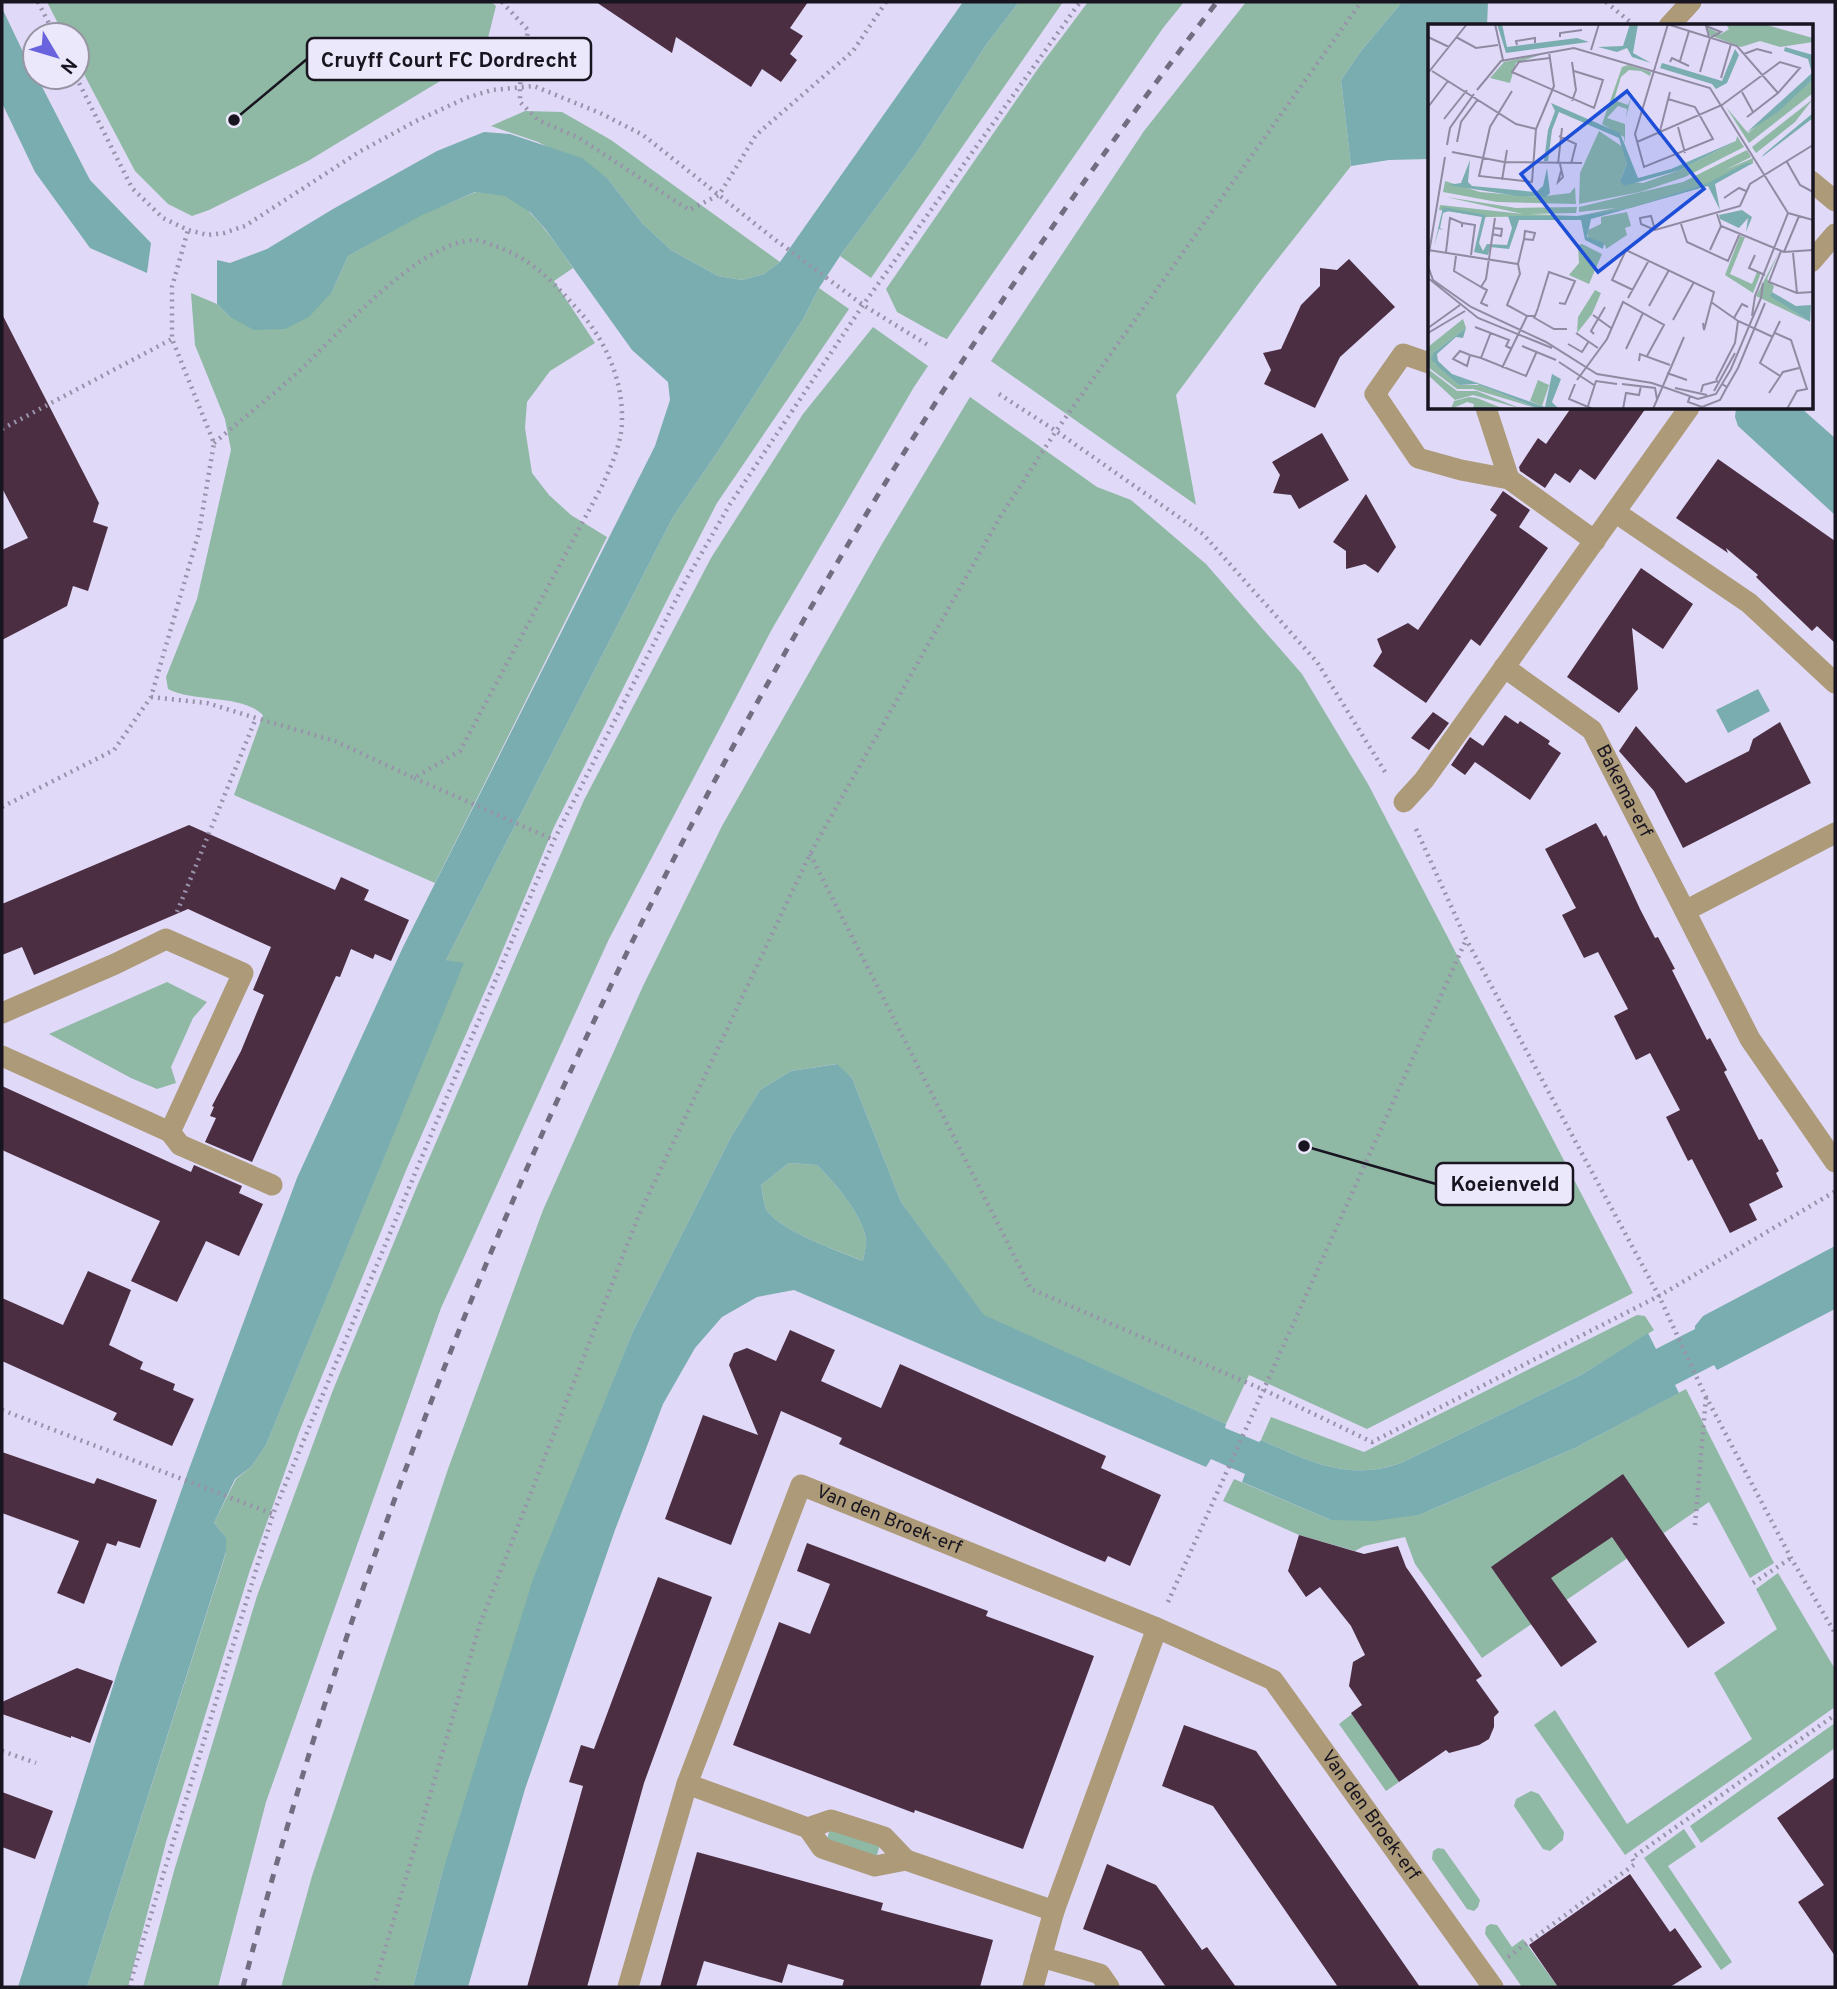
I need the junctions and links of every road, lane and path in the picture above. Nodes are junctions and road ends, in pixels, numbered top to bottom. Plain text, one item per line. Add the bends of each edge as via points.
1 (38, 2) edge
2 (502, 2) edge
3 (886, 2) edge
4 (1080, 2) edge
5 (1361, 2) edge
6 (1606, 2) edge
7 (1691, 2) edge
8 (48, 21) edge
9 (1633, 24) edge
10 (1671, 24) edge
11 (520, 86) junction
12 (83, 91) edge
13 (1812, 182) edge
14 (719, 195) junction
15 (1835, 201) edge
16 (188, 230) junction
17 (1835, 234) edge
18 (1812, 260) edge
19 (863, 305) junction
20 (172, 339) junction
21 (931, 347) dead end
22 (1428, 363) edge
23 (999, 394) dead end
24 (1487, 410) edge
25 (1688, 410) edge
26 (2, 429) edge
27 (1056, 431) junction
28 (214, 443) junction
29 (1509, 479) junction
30 (1615, 512) junction
31 (1595, 541) junction
32 (1504, 667) junction
33 (1835, 683) edge
34 (150, 697) junction
35 (256, 718) junction
36 (414, 778) junction
37 (1404, 802) junction
38 (2, 807) edge
39 (1835, 833) edge
40 (554, 839) junction
41 (810, 854) junction
42 (1685, 911) junction
43 (166, 939) junction
44 (1466, 939) junction
45 (2, 1013) edge
46 (2, 1056) edge
47 (170, 1132) junction
48 (1835, 1162) edge
49 (272, 1185) dead end
50 (1835, 1192) edge
51 (1659, 1296) junction
52 (1264, 1390) junction
53 (1705, 1394) junction
54 (2, 1410) edge
55 (272, 1514) junction
56 (1695, 1525) dead end
57 (1791, 1558) junction
58 (1753, 1583) dead end
59 (1157, 1628) junction
60 (1835, 1633) edge
61 (1835, 1715) edge
62 (2, 1751) edge
63 (36, 1763) dead end
64 (687, 1784) junction
65 (808, 1828) junction
66 (906, 1860) junction
67 (1054, 1911) junction
68 (1041, 1957) junction
69 (1489, 1980) edge
70 (129, 1987) edge
71 (374, 1987) edge
72 (628, 1987) edge
73 (1033, 1987) edge
74 (1109, 1987) edge

1 - 8 path
2 - 11 path via 528,30
3 - 14 path via 853,51 756,135
4 - 19 path
5 - 27 path
6 - 9 path
7 - 10 street
11 - 14 path via 554,93 643,135
11 - 14 path via 520,102 538,120 579,138 689,209
11 - 16 path via 466,98 416,121 245,226 208,235
12 - 16 path via 132,188 163,218
13 - 15 street
14 - 19 path
16 - 20 path via 172,287
17 - 18 street
19 - 21 path
19 - 40 path via 730,504 685,582
20 - 26 path
20 - 28 path
22 - 29 street via 1403,354 1376,394 1418,458
23 - 27 path
24 - 29 street
25 - 30 street
27 - 37 path via 1203,534 1317,662
27 - 41 path via 1000,517
28 - 34 path via 199,532
28 - 36 path via 387,287 421,261 451,246 477,240 511,251 536,267 589,323 613,363 622,422 603,486 460,751
29 - 31 street
30 - 31 street
30 - 33 street via 1749,603
31 - 32 street
32 - 37 street
32 - 42 street, Bakema-erf via 1592,730
34 - 35 path via 207,703
34 - 38 path via 114,750
35 - 36 path via 335,741
35 - 43 path
36 - 40 path
37 - 44 path
39 - 42 street
40 - 55 path
41 - 52 path via 1031,1289
41 - 71 path via 638,1217 485,1611
42 - 48 street, Bakema-erf via 1750,1039
43 - 45 street
43 - 47 street via 243,973
44 - 51 path
44 - 52 path
46 - 47 street
47 - 49 street via 180,1144
50 - 51 path
51 - 52 path via 1372,1442
51 - 53 path
52 - 59 path
53 - 56 path
53 - 57 path
54 - 55 path
55 - 70 path
57 - 58 path
57 - 60 path
59 - 64 street, Van den Broek-erf via 801,1485
59 - 67 street
59 - 69 street, Van den Broek-erf via 1273,1680
61 - 69 path via 1632,1857 1635,1864
62 - 63 path
64 - 65 street
64 - 72 street, Van den Broek-erf
65 - 66 street via 831,1820 884,1837
65 - 66 street via 822,1848 874,1866
66 - 67 street
67 - 68 street
68 - 73 street
68 - 74 street via 1100,1974

